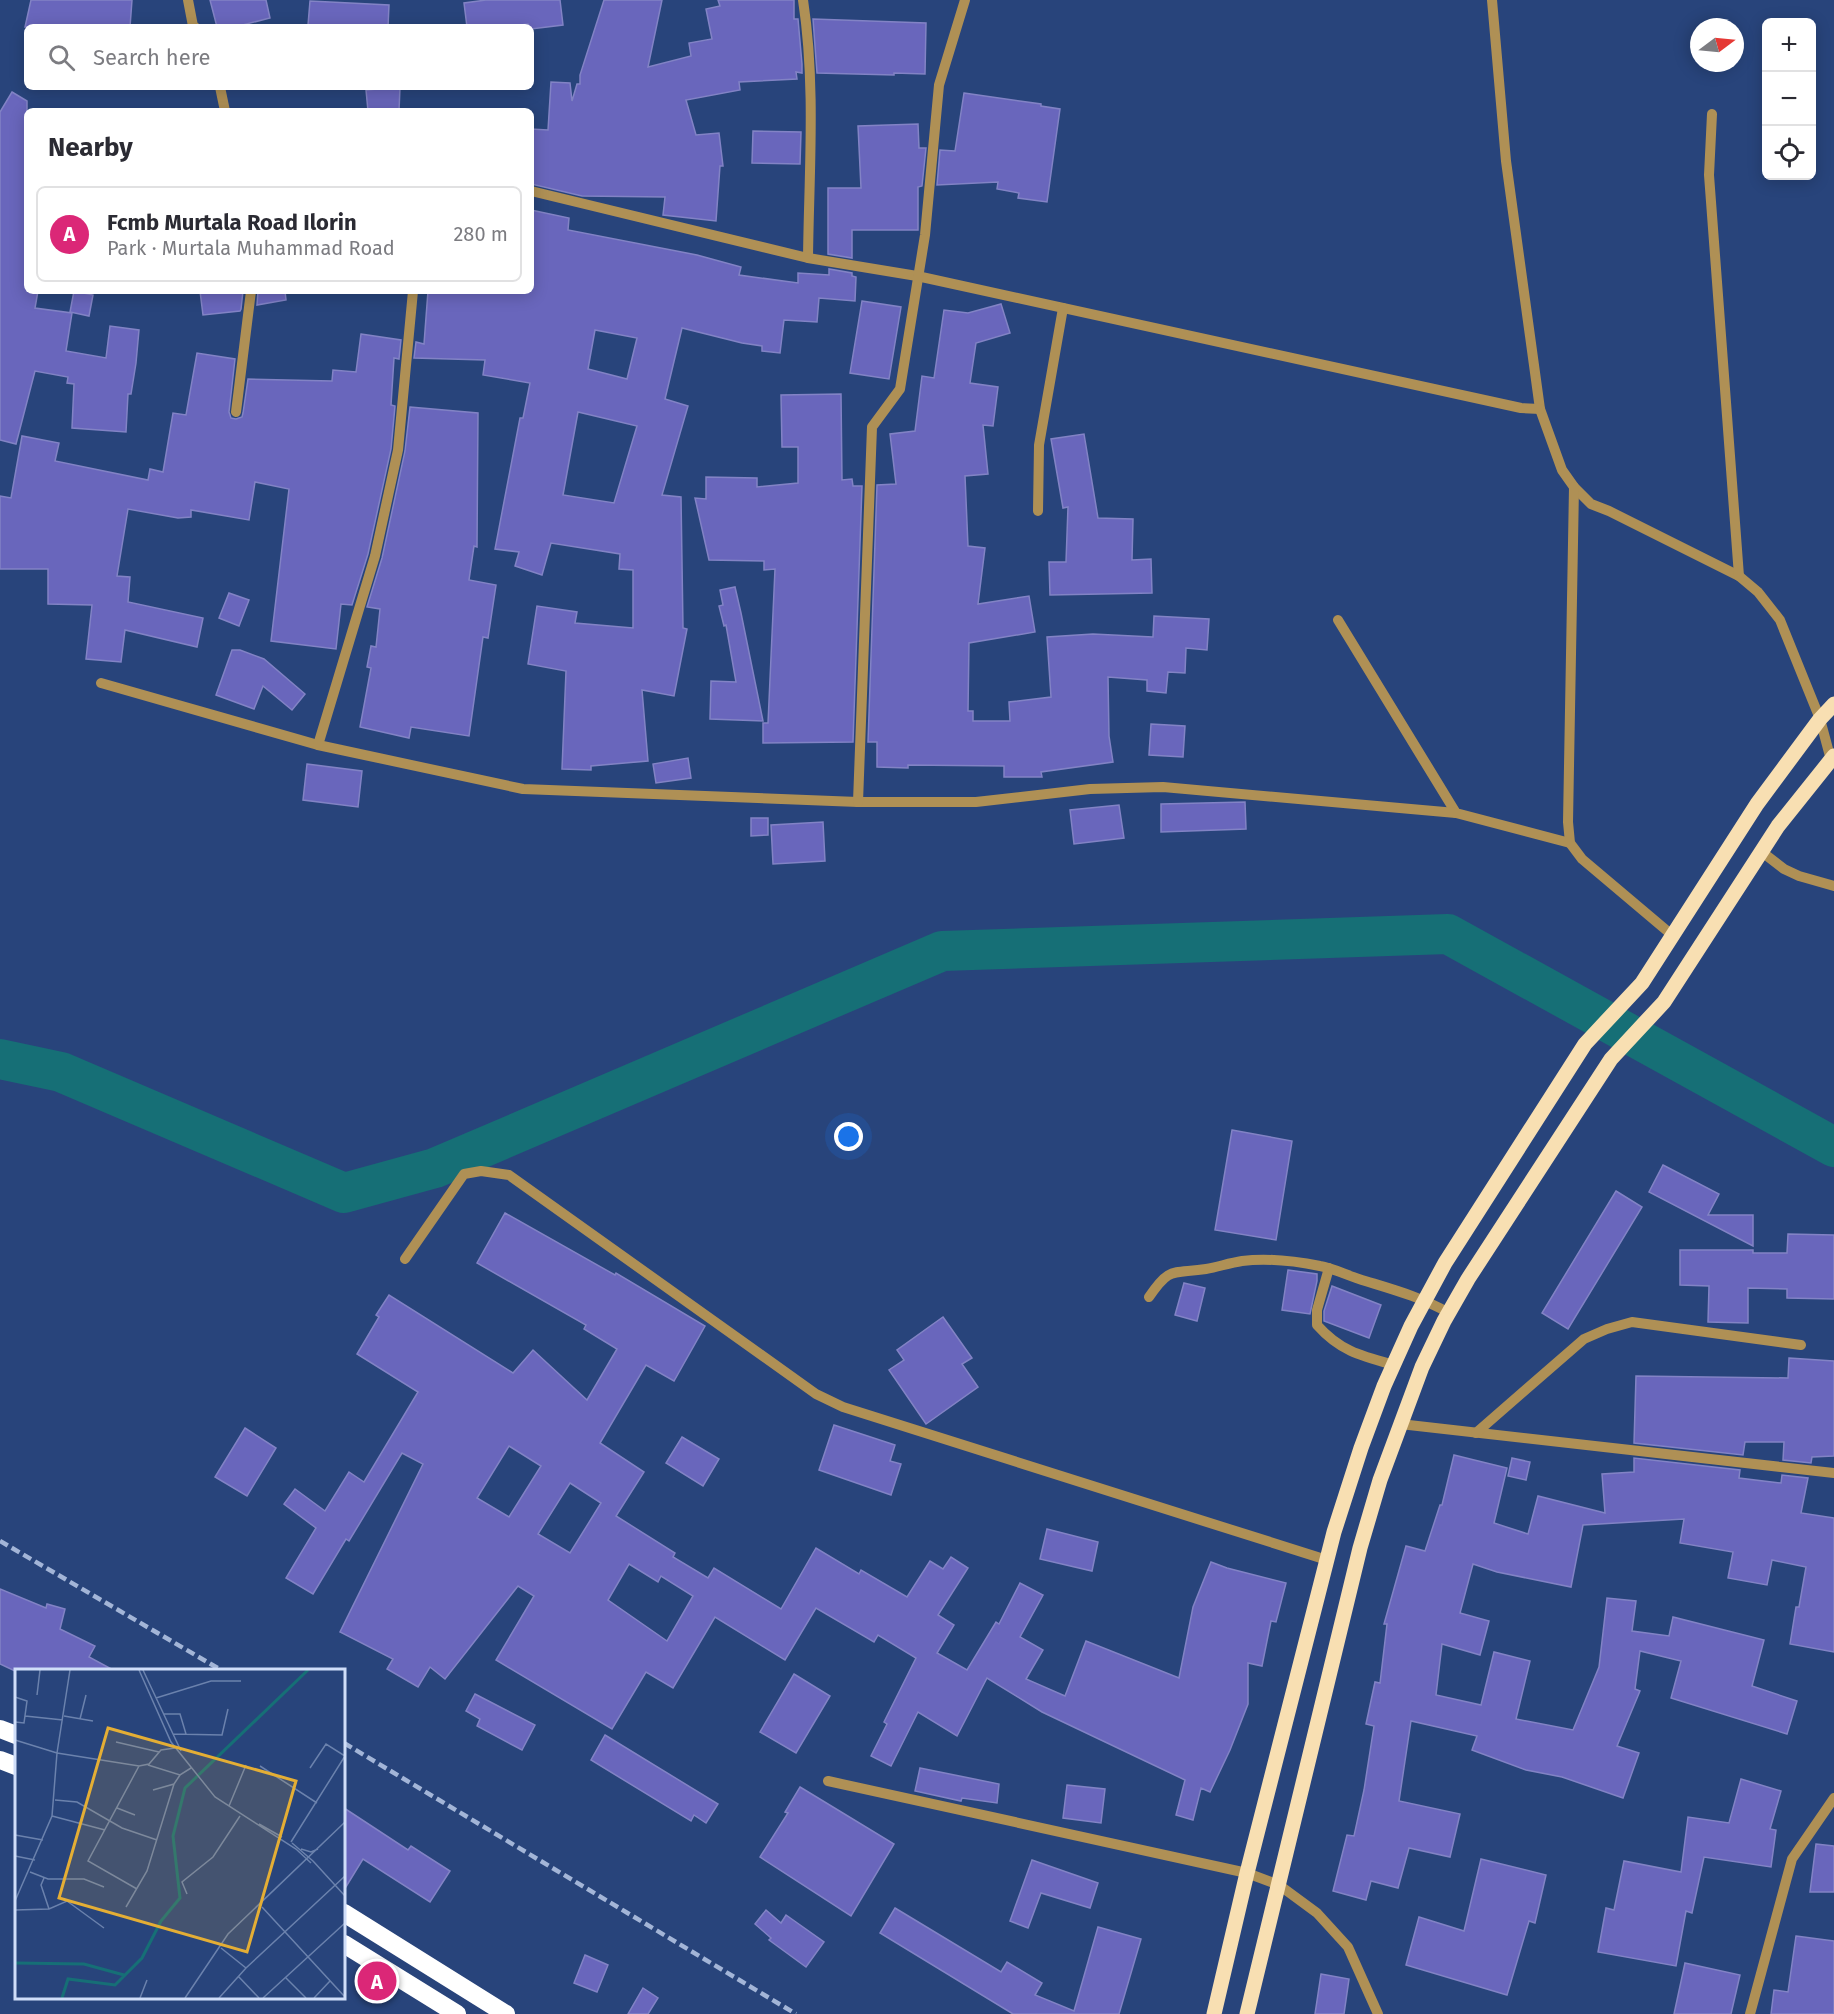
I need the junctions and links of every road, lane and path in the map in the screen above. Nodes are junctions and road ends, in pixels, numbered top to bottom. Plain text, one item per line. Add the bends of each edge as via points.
1 (188, 0) edge
2 (803, 0) edge
3 (965, 0) edge
4 (1492, 0) edge
5 (194, 24) edge
6 (221, 90) edge
7 (224, 108) edge
8 (1712, 114) dead end
9 (534, 192) edge
10 (808, 258) junction
11 (917, 276) junction
12 (251, 294) edge
13 (413, 294) edge
14 (1063, 308) junction
15 (1540, 409) junction
16 (236, 412) dead end
17 (1574, 487) junction
18 (1038, 511) dead end
19 (1739, 576) junction
20 (1338, 620) dead end
21 (101, 683) dead end
22 (1834, 704) edge
23 (1820, 719) junction
24 (318, 746) junction
25 (1832, 758) edge
26 (858, 802) junction
27 (1456, 813) junction
28 (1570, 843) junction
29 (1762, 852) junction
30 (1834, 886) edge
31 (1672, 934) junction
32 (405, 1259) dead end
33 (1329, 1268) junction
34 (1149, 1297) dead end
35 (1425, 1300) junction
36 (1449, 1313) junction
37 (1801, 1345) dead end
38 (1394, 1365) junction
39 (1400, 1424) junction
40 (1476, 1433) junction
41 (1834, 1473) edge
42 (1327, 1560) junction
43 (0, 1729) edge
44 (15, 1736) edge
45 (0, 1760) edge
46 (15, 1766) edge
47 (828, 1780) dead end
48 (1834, 1798) edge
49 (1247, 1873) junction
50 (1279, 1885) junction
51 (345, 1914) edge
52 (345, 1945) edge
53 (457, 2014) edge
54 (506, 2014) edge
55 (1214, 2014) edge
56 (1247, 2014) edge
57 (1378, 2014) edge
58 (1750, 2014) edge

1 - 5 street
2 - 10 street via 810,107
3 - 11 street via 939,85 925,235
4 - 15 street via 1506,161
6 - 7 street
8 - 19 street via 1709,175
9 - 10 street
10 - 11 street
11 - 14 street
11 - 26 street via 900,389 872,427
12 - 16 street
13 - 24 street via 398,450 375,556
14 - 15 street via 1509,406
14 - 18 street via 1039,445
15 - 17 street via 1562,470
17 - 19 street via 1591,504
17 - 28 street
19 - 23 street via 1780,620
20 - 27 street
21 - 24 street
22 - 23 main road
23 - 25 street
23 - 31 main road via 1757,804
24 - 26 street via 523,789
25 - 29 main road
26 - 27 street via 976,802 1090,789 1163,787
27 - 28 street
28 - 31 street via 1582,859
29 - 30 street via 1799,876
29 - 36 main road via 1664,1002 1611,1059
31 - 35 main road via 1642,983 1585,1044
32 - 42 street via 464,1174 481,1171 509,1175 816,1394 843,1407
33 - 34 street via 1290,1261 1243,1261 1172,1272 1161,1279
33 - 35 street
33 - 38 street via 1317,1310 1317,1325 1330,1340 1354,1354
35 - 36 street
35 - 38 main road
36 - 39 main road
37 - 40 street via 1632,1322 1584,1339
38 - 42 main road via 1361,1448
39 - 40 street
39 - 50 main road via 1360,1548
40 - 41 street
42 - 49 main road
43 - 44 highway
45 - 46 highway
47 - 49 street
48 - 58 street via 1792,1859
49 - 50 street
49 - 55 main road
50 - 56 main road
50 - 57 street via 1317,1913 1348,1947
51 - 54 highway
52 - 53 highway

